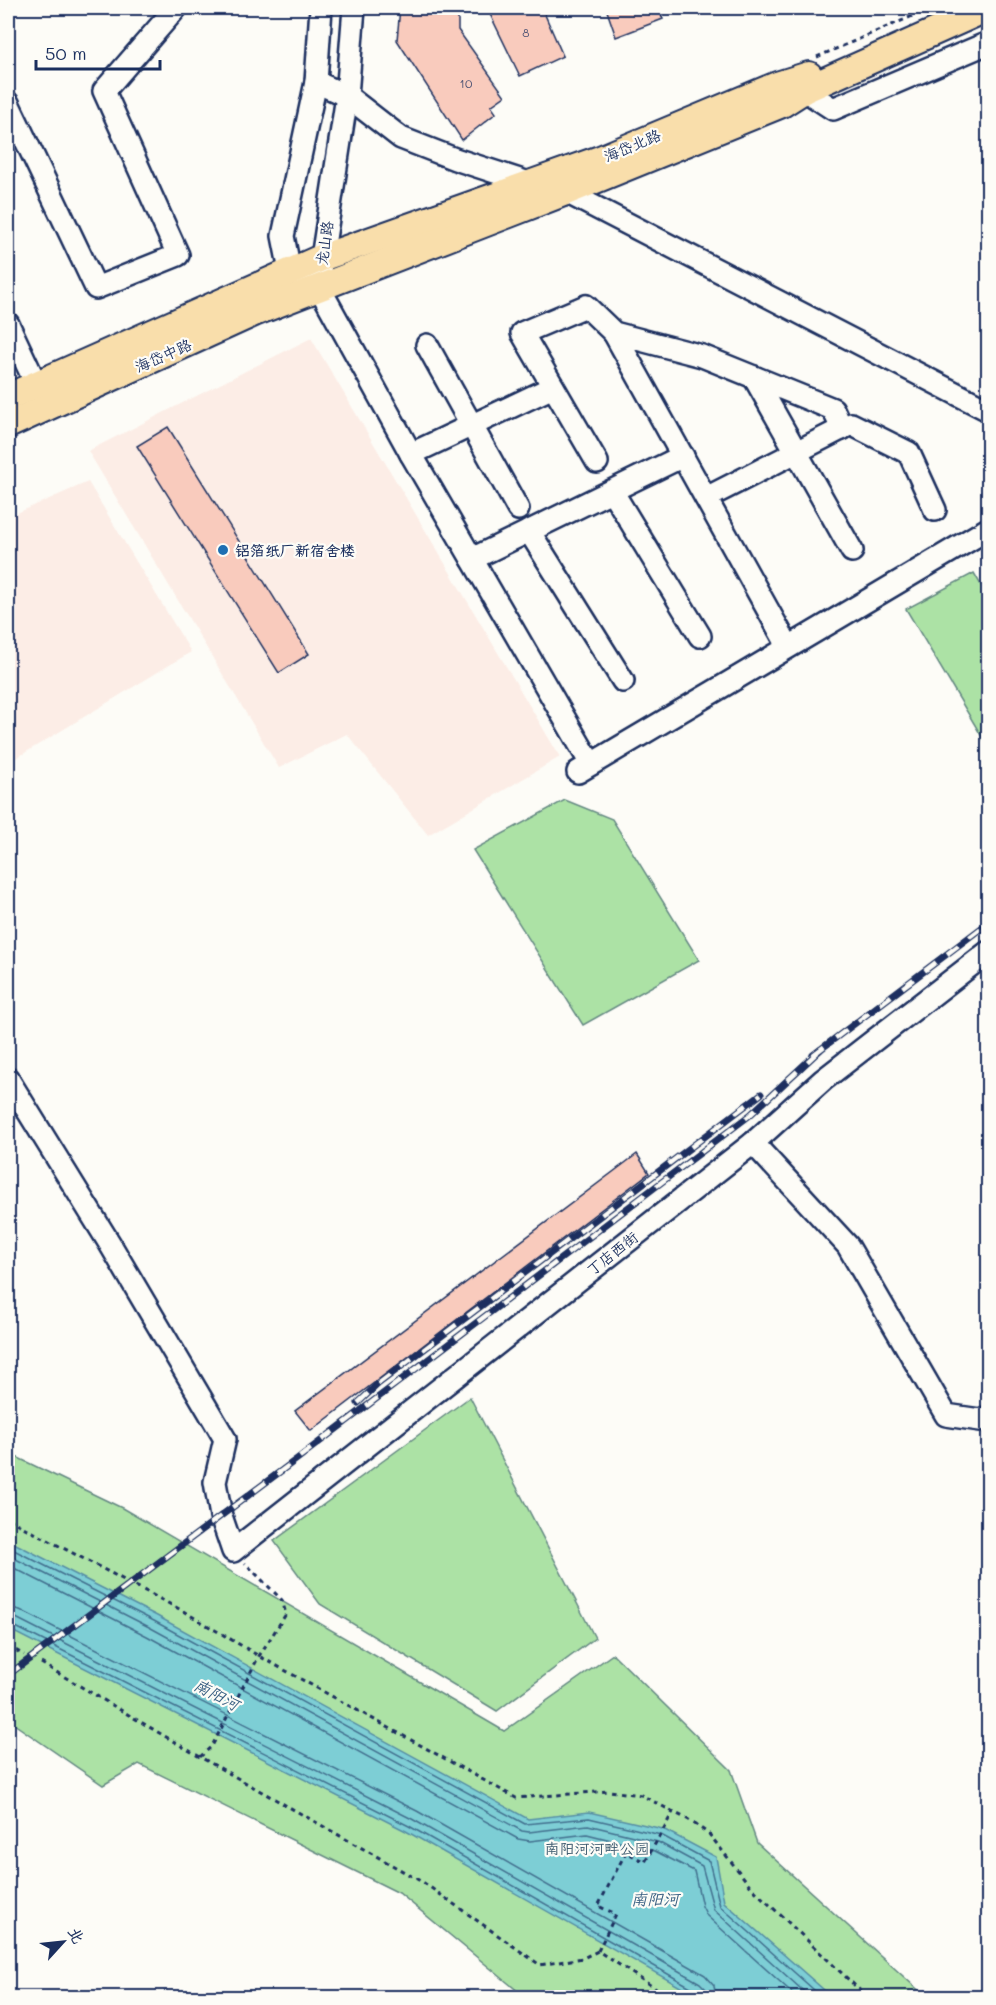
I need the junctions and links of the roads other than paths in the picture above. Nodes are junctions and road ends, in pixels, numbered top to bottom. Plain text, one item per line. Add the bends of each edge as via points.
1 (176, 8) edge
2 (321, 8) edge
3 (354, 8) edge
4 (970, 8) edge
5 (988, 8) edge
6 (988, 43) edge
7 (316, 82) junction
8 (802, 84) junction
9 (347, 96) junction
10 (8, 103) edge
11 (529, 183) junction
12 (566, 192) junction
13 (321, 258) junction
14 (290, 271) junction
15 (319, 287) junction
16 (8, 324) edge
17 (614, 333) junction
18 (427, 345) dead end
19 (754, 377) junction
20 (36, 384) junction
21 (553, 387) junction
22 (8, 397) edge
23 (988, 410) edge
24 (8, 425) edge
25 (842, 429) junction
26 (796, 452) junction
27 (411, 454) junction
28 (683, 456) junction
29 (597, 462) dead end
30 (612, 491) junction
31 (706, 498) junction
32 (518, 509) dead end
33 (935, 510) dead end
34 (988, 529) edge
35 (529, 531) junction
36 (852, 551) dead end
37 (472, 559) junction
38 (700, 636) dead end
39 (788, 646) junction
40 (623, 681) dead end
41 (988, 952) edge
42 (8, 1079) edge
43 (753, 1143) junction
44 (988, 1418) edge

1 - 10 street via 104,91 178,255 96,288
2 - 7 street
3 - 9 street, 龙山路
4 - 8 main road, 海岱北路
5 - 8 main road, 海岱北路
6 - 8 street via 833,109
7 - 9 street
7 - 14 street via 283,236
8 - 11 main road, 海岱北路 via 777,85 600,159
8 - 12 main road, 海岱北路 via 782,104
9 - 11 street via 401,138
9 - 13 street, 龙山路
11 - 12 street
11 - 13 main road, 海岱北路
12 - 15 main road, 海岱北路
12 - 23 street
13 - 14 main road, 海岱北路
13 - 15 street, 龙山路
14 - 15 street, 龙山路
14 - 20 main road, 海岱中路
15 - 24 main road, 海岱中路
15 - 27 street
16 - 20 street
17 - 19 street via 702,356
17 - 21 street via 586,306 522,333
17 - 28 street
18 - 32 street
19 - 25 street via 833,410
19 - 26 street
20 - 22 main road, 海岱中路
21 - 27 street
21 - 29 street
25 - 26 street
25 - 33 street via 851,424 909,453
26 - 31 street
26 - 36 street
27 - 37 street
28 - 30 street
28 - 31 street
30 - 35 street
30 - 38 street
31 - 39 street
34 - 39 street
35 - 37 street
35 - 40 street
37 - 39 street via 585,768
41 - 43 street, 丁店西街 via 823,1080
42 - 43 street, 丁店西街 via 225,1439 216,1482 221,1516 233,1551
43 - 44 street via 848,1246 946,1414

